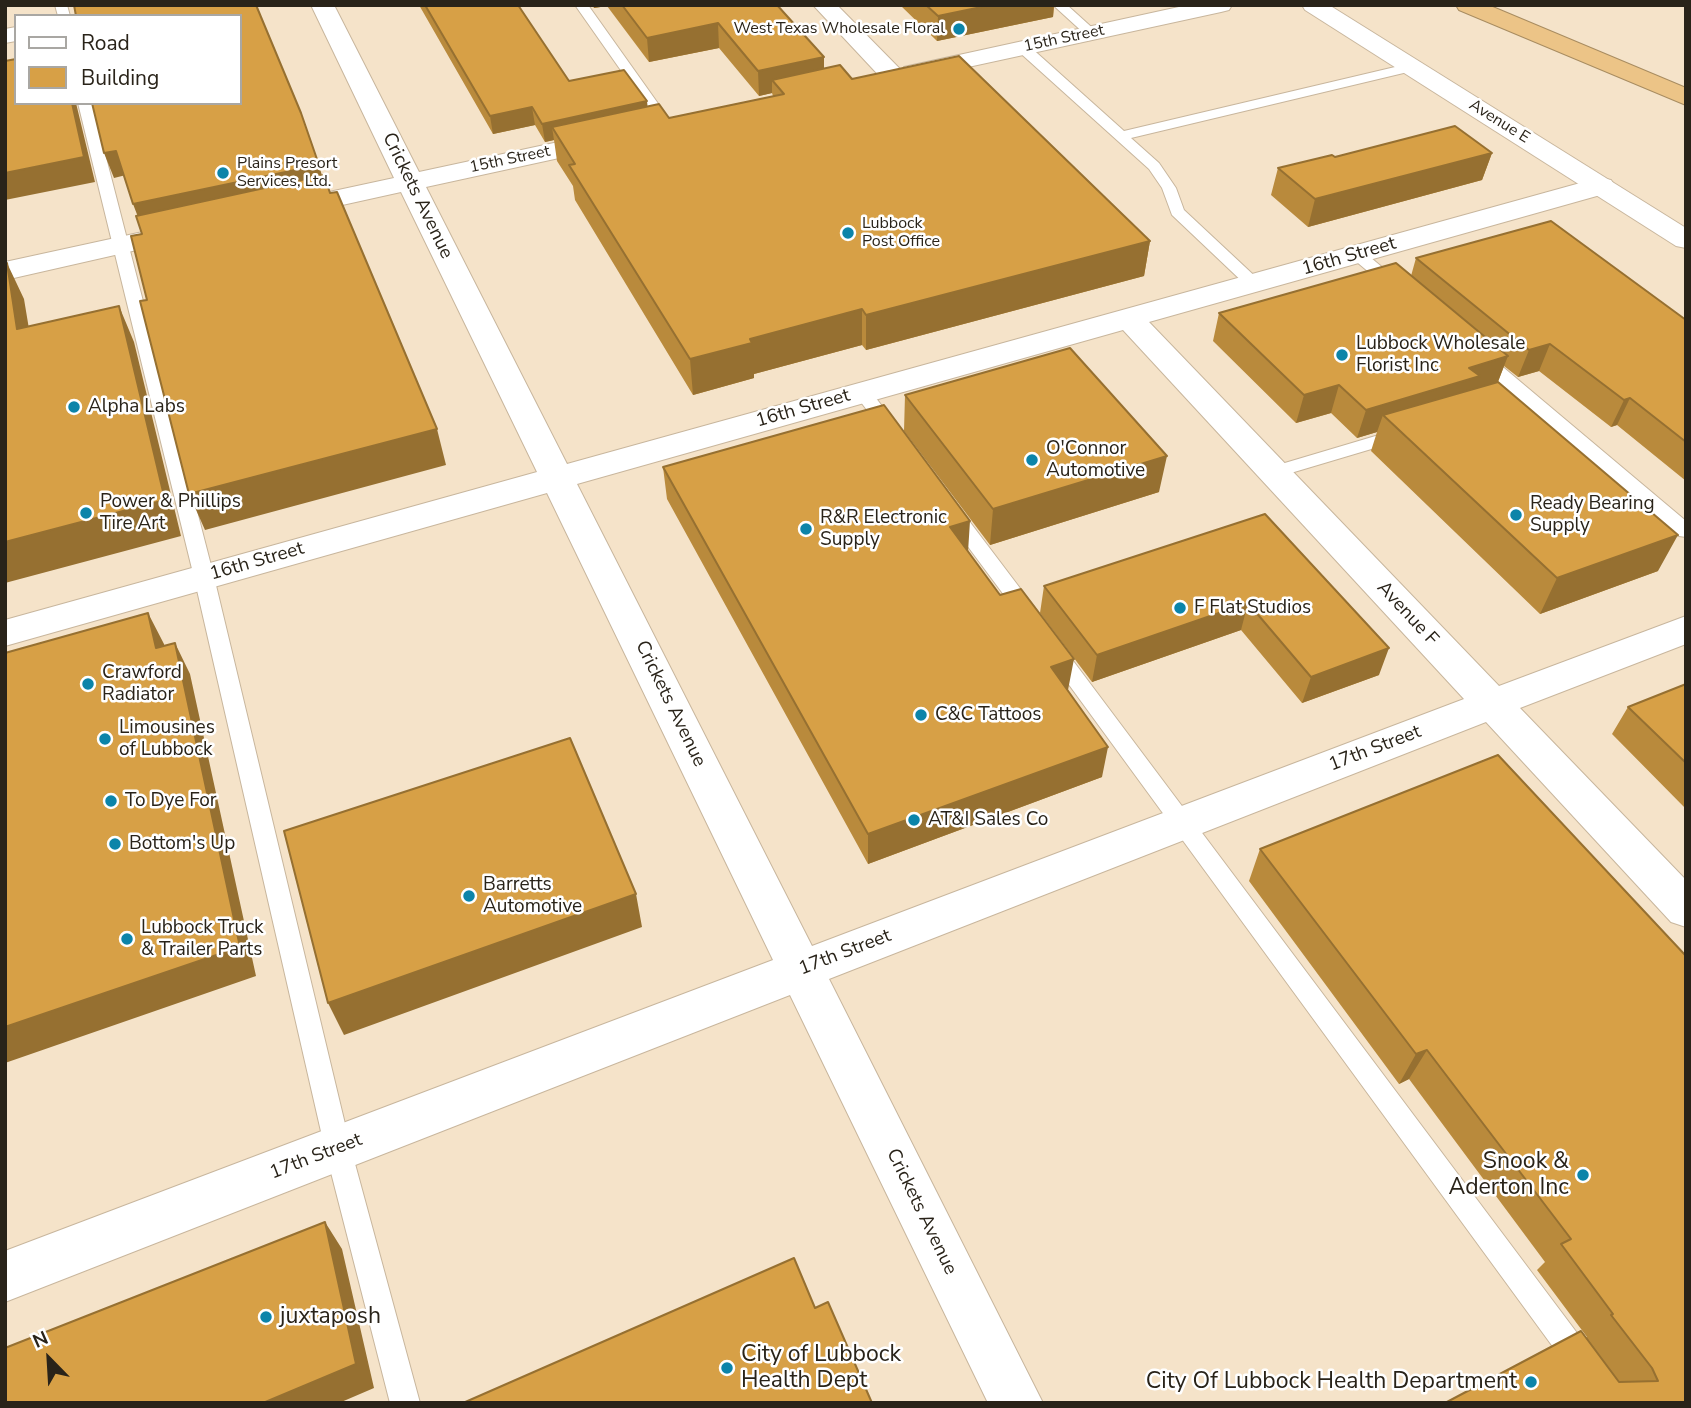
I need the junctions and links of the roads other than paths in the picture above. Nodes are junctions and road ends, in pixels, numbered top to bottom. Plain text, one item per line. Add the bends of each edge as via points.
1 (322, 5) edge
2 (581, 5) edge
3 (824, 5) edge
4 (1059, 5) edge
5 (1221, 5) edge
6 (1313, 5) edge
7 (1468, 5) edge
8 (1093, 33) junction
9 (1023, 48) junction
10 (1412, 67) junction
11 (894, 77) junction
12 (867, 82) edge
13 (1686, 97) edge
14 (86, 105) edge
15 (694, 120) edge
16 (667, 126) junction
17 (1121, 136) junction
18 (410, 182) junction
19 (1601, 186) junction
20 (265, 214) edge
21 (213, 225) edge
22 (1686, 240) edge
23 (121, 245) junction
24 (1358, 255) junction
25 (5, 271) edge
26 (1254, 284) junction
27 (1410, 299) edge
28 (1129, 318) junction
29 (1463, 343) edge
30 (863, 393) junction
31 (1526, 396) junction
32 (1500, 404) edge
33 (1420, 428) edge
34 (904, 448) edge
35 (1274, 472) junction
36 (558, 478) junction
37 (937, 492) edge
38 (1686, 531) edge
39 (204, 577) junction
40 (1686, 629) edge
41 (5, 632) edge
42 (1492, 704) junction
43 (1184, 822) junction
44 (1686, 909) edge
45 (802, 970) junction
46 (338, 1149) junction
47 (5, 1277) edge
48 (405, 1403) edge
49 (1016, 1403) edge
50 (1612, 1403) edge

1 - 18 street, Crickets Avenue
2 - 16 lane
3 - 11 street
4 - 8 lane
5 - 8 street, 15th Street
6 - 10 street, Avenue E
7 - 13 highway
8 - 9 street, 15th Street
9 - 11 street, 15th Street
9 - 17 lane
10 - 17 lane
10 - 19 street, Avenue E
11 - 12 street, 15th Street
14 - 23 lane
15 - 16 street, 15th Street
16 - 18 street, 15th Street
17 - 26 lane via 1154,166 1169,188 1177,212
18 - 20 street, 15th Street
18 - 36 street, Crickets Avenue
19 - 22 street, Avenue E
19 - 24 street, 16th Street
21 - 23 street
23 - 25 street
23 - 39 lane
24 - 26 street, 16th Street
24 - 27 lane
26 - 28 street, 16th Street
28 - 30 street, 16th Street
28 - 35 street, Avenue F
29 - 31 lane
30 - 34 lane
30 - 36 street, 16th Street
31 - 32 lane
31 - 38 lane
33 - 35 lane
35 - 42 street, Avenue F
36 - 39 street, 16th Street
36 - 45 street, Crickets Avenue
37 - 43 lane
39 - 41 street, 16th Street
39 - 46 lane
40 - 42 street, 17th Street
42 - 43 street, 17th Street
42 - 44 street, Avenue F
43 - 45 street, 17th Street
43 - 50 lane
45 - 46 street, 17th Street
45 - 49 street, Crickets Avenue
46 - 47 street, 17th Street
46 - 48 lane

